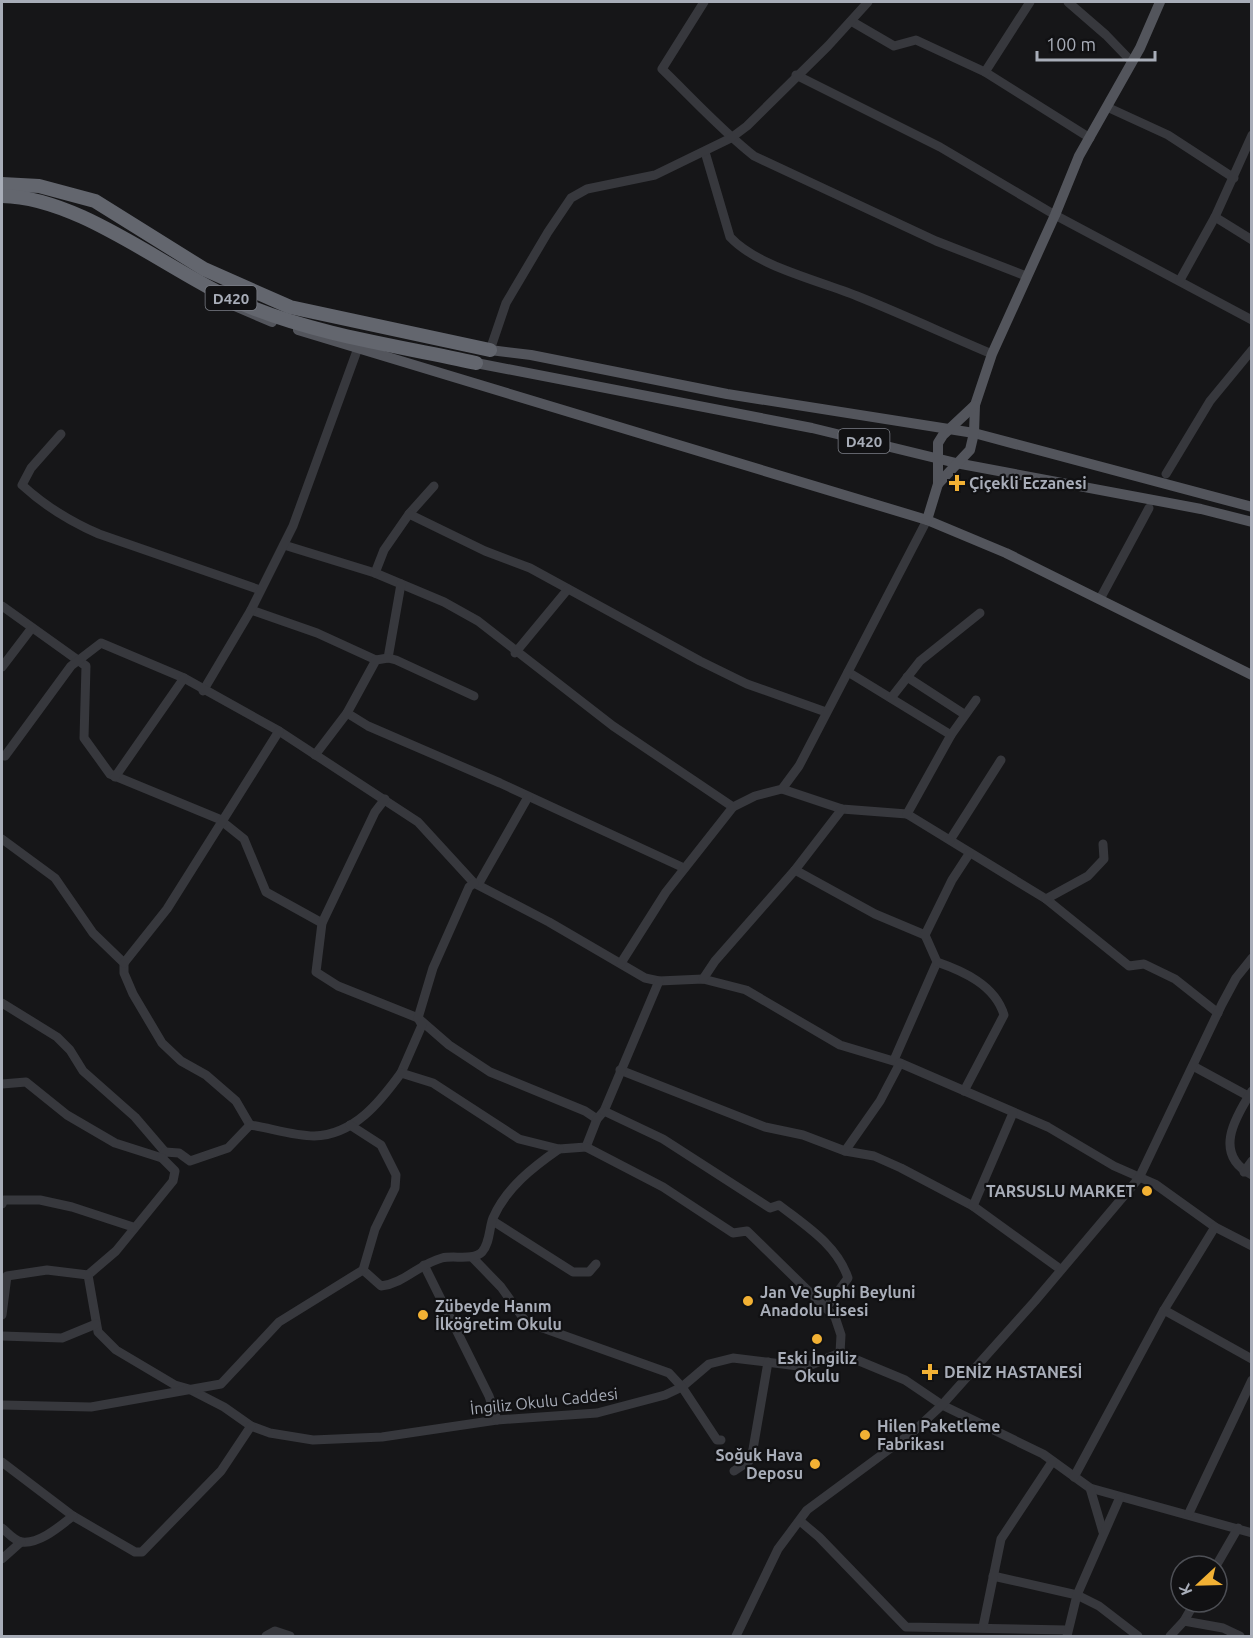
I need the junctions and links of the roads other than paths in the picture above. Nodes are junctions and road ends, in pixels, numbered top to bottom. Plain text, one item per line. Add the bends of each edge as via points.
1 (704, 2) edge
2 (868, 2) edge
3 (1030, 2) edge
4 (1068, 2) edge
5 (1160, 2) edge
6 (851, 21) junction
7 (1132, 62) junction
8 (985, 72) junction
9 (796, 75) junction
10 (1107, 107) junction
11 (1251, 135) edge
12 (731, 138) junction
13 (1090, 138) junction
14 (705, 152) junction
15 (1234, 177) junction
16 (2, 184) edge
17 (2, 196) edge
18 (1055, 215) junction
19 (1215, 217) junction
20 (1251, 240) edge
21 (1026, 276) junction
22 (1180, 280) junction
23 (210, 288) junction
24 (1251, 320) edge
25 (358, 348) junction
26 (490, 350) junction
27 (1251, 350) edge
28 (992, 354) junction
29 (476, 363) joint
30 (975, 405) junction
31 (950, 429) junction
32 (974, 433) junction
33 (61, 434) dead end
34 (937, 458) junction
35 (957, 463) junction
36 (1166, 474) dead end
37 (938, 484) junction
38 (434, 486) dead end
39 (1251, 507) edge
40 (1149, 508) dead end
41 (409, 514) junction
42 (927, 520) junction
43 (1251, 522) edge
44 (284, 545) junction
45 (375, 573) junction
46 (401, 584) junction
47 (568, 589) junction
48 (260, 590) junction
49 (1100, 599) junction
50 (2, 606) edge
51 (251, 610) junction
52 (980, 613) dead end
53 (31, 629) junction
54 (515, 652) junction
55 (388, 658) junction
56 (376, 660) junction
57 (78, 661) junction
58 (2, 667) edge
59 (848, 672) junction
60 (1251, 675) edge
61 (907, 677) junction
62 (184, 678) junction
63 (203, 691) junction
64 (474, 696) dead end
65 (891, 698) junction
66 (976, 700) dead end
67 (826, 712) junction
68 (347, 713) junction
69 (964, 714) junction
70 (279, 732) junction
71 (951, 735) junction
72 (315, 755) junction
73 (5, 756) dead end
74 (1001, 760) dead end
75 (116, 777) junction
76 (782, 789) junction
77 (528, 797) junction
78 (385, 799) junction
79 (733, 807) junction
80 (842, 809) junction
81 (907, 814) junction
82 (224, 822) junction
83 (2, 839) edge
84 (951, 840) junction
85 (1104, 844) dead end
86 (969, 854) junction
87 (684, 868) junction
88 (795, 870) junction
89 (477, 883) junction
90 (1046, 899) junction
91 (322, 923) junction
92 (924, 935) junction
93 (1251, 958) edge
94 (937, 962) junction
95 (124, 963) junction
96 (621, 963) junction
97 (703, 979) junction
98 (659, 981) junction
99 (2, 1003) edge
100 (1218, 1013) junction
101 (418, 1018) junction
102 (897, 1061) junction
103 (1193, 1066) junction
104 (620, 1070) junction
105 (401, 1072) junction
106 (2, 1084) edge
107 (964, 1091) junction
108 (1250, 1095) edge
109 (604, 1111) junction
110 (1013, 1113) junction
111 (597, 1119) junction
112 (250, 1125) junction
113 (350, 1125) junction
114 (586, 1147) junction
115 (559, 1149) junction
116 (846, 1151) junction
117 (164, 1155) junction
118 (1251, 1161) edge
119 (1248, 1174) edge
120 (1139, 1178) junction
121 (2, 1204) edge
122 (973, 1206) junction
123 (492, 1221) junction
124 (133, 1227) junction
125 (1215, 1227) junction
126 (1251, 1246) edge
127 (472, 1257) junction
128 (596, 1264) dead end
129 (424, 1265) junction
130 (1060, 1269) junction
131 (363, 1270) junction
132 (88, 1275) junction
133 (826, 1308) junction
134 (1164, 1310) junction
135 (2, 1315) edge
136 (96, 1324) junction
137 (2, 1336) edge
138 (840, 1353) junction
139 (1251, 1359) edge
140 (768, 1362) junction
141 (1251, 1380) edge
142 (682, 1387) junction
143 (189, 1389) junction
144 (2, 1405) edge
145 (942, 1405) junction
146 (497, 1420) junction
147 (251, 1426) junction
148 (721, 1440) dead end
149 (2, 1462) edge
150 (1052, 1462) junction
151 (734, 1471) dead end
152 (1074, 1477) junction
153 (1090, 1488) junction
154 (1120, 1497) junction
155 (1189, 1513) junction
156 (73, 1516) junction
157 (800, 1521) junction
158 (2, 1528) edge
159 (1238, 1528) junction
160 (1103, 1532) junction
161 (1251, 1533) edge
162 (21, 1542) junction
163 (1223, 1554) edge
164 (2, 1559) edge
165 (993, 1576) junction
166 (1077, 1595) junction
167 (1188, 1614) edge
168 (1184, 1621) junction
169 (983, 1627) junction
170 (1067, 1633) edge
171 (266, 1636) edge
172 (290, 1636) edge
173 (736, 1636) edge
174 (1138, 1636) edge
175 (1170, 1636) edge
176 (1240, 1636) edge

1 - 12 street via 662,69
2 - 6 street
3 - 8 street
4 - 7 street
5 - 7 main road
6 - 8 street via 894,46 916,40
6 - 9 street
7 - 10 main road
8 - 13 street
9 - 12 street
9 - 18 street via 940,147
10 - 13 main road
10 - 15 street via 1168,135
11 - 15 street
12 - 14 street
12 - 21 street via 754,156 936,241
13 - 18 main road
14 - 26 street via 655,175 587,189 571,198 506,303
14 - 28 street via 730,237 739,247
15 - 19 street
16 - 26 highway, D420 via 39,186 95,201 204,268 290,307
17 - 23 highway, D420 via 42,202 83,218
18 - 21 main road
18 - 22 street
19 - 20 street
19 - 22 street
21 - 28 main road
22 - 24 street
23 - 25 main road via 224,302 248,314
23 - 29 highway, D420 via 248,306 314,328
25 - 42 main road
25 - 44 street
26 - 31 main road via 727,394
27 - 36 street via 1210,401
28 - 30 main road
29 - 34 main road, D420 via 812,428
30 - 31 main road
30 - 32 main road
31 - 32 main road
31 - 34 main road via 938,443
32 - 35 main road via 970,450
32 - 39 main road
33 - 48 street via 31,468 22,485 31,494 79,525 128,546
34 - 35 main road, D420
34 - 37 main road
35 - 37 main road
35 - 43 main road, D420
37 - 42 main road
38 - 41 street
40 - 49 street
41 - 45 street
41 - 47 street
42 - 49 main road
42 - 59 street
44 - 45 street
44 - 48 street
45 - 46 street
46 - 54 street via 477,621
46 - 55 street
47 - 54 street
47 - 67 street via 738,679
48 - 51 street
49 - 60 main road
50 - 53 street
51 - 56 street
51 - 63 street
52 - 61 street via 932,649
53 - 57 street
53 - 58 street
54 - 79 street via 613,726
55 - 56 street
55 - 64 street
56 - 68 street
57 - 62 street via 101,644
57 - 73 street via 46,696
57 - 75 street via 86,666 84,738 104,768
59 - 65 street
59 - 67 street
61 - 65 street
61 - 69 street
62 - 63 street
62 - 75 street
63 - 70 street
65 - 71 street
66 - 69 street
67 - 76 street via 800,766
68 - 72 street
68 - 77 street
69 - 71 street
70 - 72 street
70 - 82 street
71 - 81 street
72 - 78 street
74 - 84 street
75 - 82 street
76 - 79 street via 754,796
76 - 80 street
77 - 87 street
77 - 89 street
78 - 89 street via 418,822
78 - 91 street via 375,812
79 - 87 street
80 - 81 street
80 - 88 street
81 - 84 street
82 - 91 street via 244,839 266,892
82 - 95 street via 167,909
83 - 95 street via 55,878 93,933
84 - 86 street
85 - 90 street via 1104,859 1088,876
86 - 90 street
86 - 92 street
87 - 96 street
88 - 92 street via 875,914
88 - 97 street
89 - 96 street
89 - 101 street via 469,887 433,968
90 - 100 street via 1129,966 1144,964 1175,979
91 - 101 street via 316,972 338,986
92 - 94 street
93 - 100 street
94 - 102 street
94 - 107 street via 958,969 993,993 1004,1014
95 - 112 street via 133,994 162,1043 236,1101
96 - 98 street via 645,978
97 - 98 street
97 - 102 street via 746,990 840,1045
98 - 104 street
99 - 117 street via 57,1037 83,1071 135,1117
100 - 103 street
101 - 105 street via 422,1025
101 - 111 street via 480,1066
102 - 107 street
102 - 116 street via 880,1101
103 - 108 street
103 - 120 street
104 - 109 street
104 - 116 street via 765,1127 811,1137
105 - 113 street via 383,1098
105 - 115 street via 433,1083 519,1139
106 - 117 street via 26,1082 67,1115 115,1143
107 - 110 street
108 - 119 street via 1229,1132 1231,1153 1240,1169
109 - 111 street
109 - 133 street via 663,1139 770,1208 780,1205 822,1238 843,1261 849,1278
110 - 120 street via 1048,1127
110 - 122 street
111 - 114 street
112 - 113 street via 313,1136
112 - 117 street via 228,1148 209,1156 190,1161 179,1153
113 - 131 street via 381,1145 396,1175 395,1188 375,1229
114 - 115 street
114 - 133 street via 663,1186 733,1233 747,1231
115 - 123 street via 526,1173
116 - 122 street via 874,1156
117 - 124 street via 175,1171 173,1181
118 - 119 street
120 - 125 street via 1155,1184
120 - 130 street
121 - 124 street via 4,1200 40,1200
122 - 130 street
123 - 127 street via 482,1253
123 - 128 street via 573,1272 589,1272
124 - 132 street via 116,1251
125 - 126 street
125 - 134 street
127 - 129 street via 445,1257
127 - 142 street via 501,1287 526,1322 669,1373
129 - 131 street via 401,1281 381,1286
129 - 146 street
130 - 145 street
131 - 143 street via 279,1322 228,1380
132 - 135 street via 46,1270 7,1276
132 - 136 street, İngiliz Okulu Caddesi
133 - 138 street via 835,1317 841,1335
134 - 139 street
134 - 152 street
136 - 137 street via 62,1338
136 - 143 street, İngiliz Okulu Caddesi via 98,1332 116,1350 175,1385
138 - 140 street, İngiliz Okulu Caddesi via 806,1367
138 - 145 street via 911,1383
140 - 142 street, İngiliz Okulu Caddesi via 733,1358 710,1364
140 - 151 street via 752,1455
141 - 155 street
142 - 146 street, İngiliz Okulu Caddesi via 617,1410
142 - 148 street via 717,1440
143 - 144 street via 91,1407
143 - 147 street, İngiliz Okulu Caddesi
145 - 150 street
145 - 157 street via 914,1431 807,1510
146 - 147 street, İngiliz Okulu Caddesi via 382,1437 313,1440
147 - 156 street via 221,1471 142,1552 135,1552
149 - 156 street
150 - 152 street
150 - 165 street via 1001,1539
152 - 153 street
153 - 154 street
153 - 160 street
154 - 155 street
154 - 160 street
155 - 159 street
156 - 162 street via 51,1533
157 - 169 street via 906,1627
157 - 173 street via 778,1549
158 - 162 street
159 - 161 street
159 - 163 street
160 - 166 street
162 - 164 street
165 - 166 street
165 - 169 street
166 - 170 street
166 - 174 street via 1099,1606
167 - 168 street
168 - 175 street
168 - 176 street via 1223,1628
169 - 170 street
171 - 172 street via 275,1631

